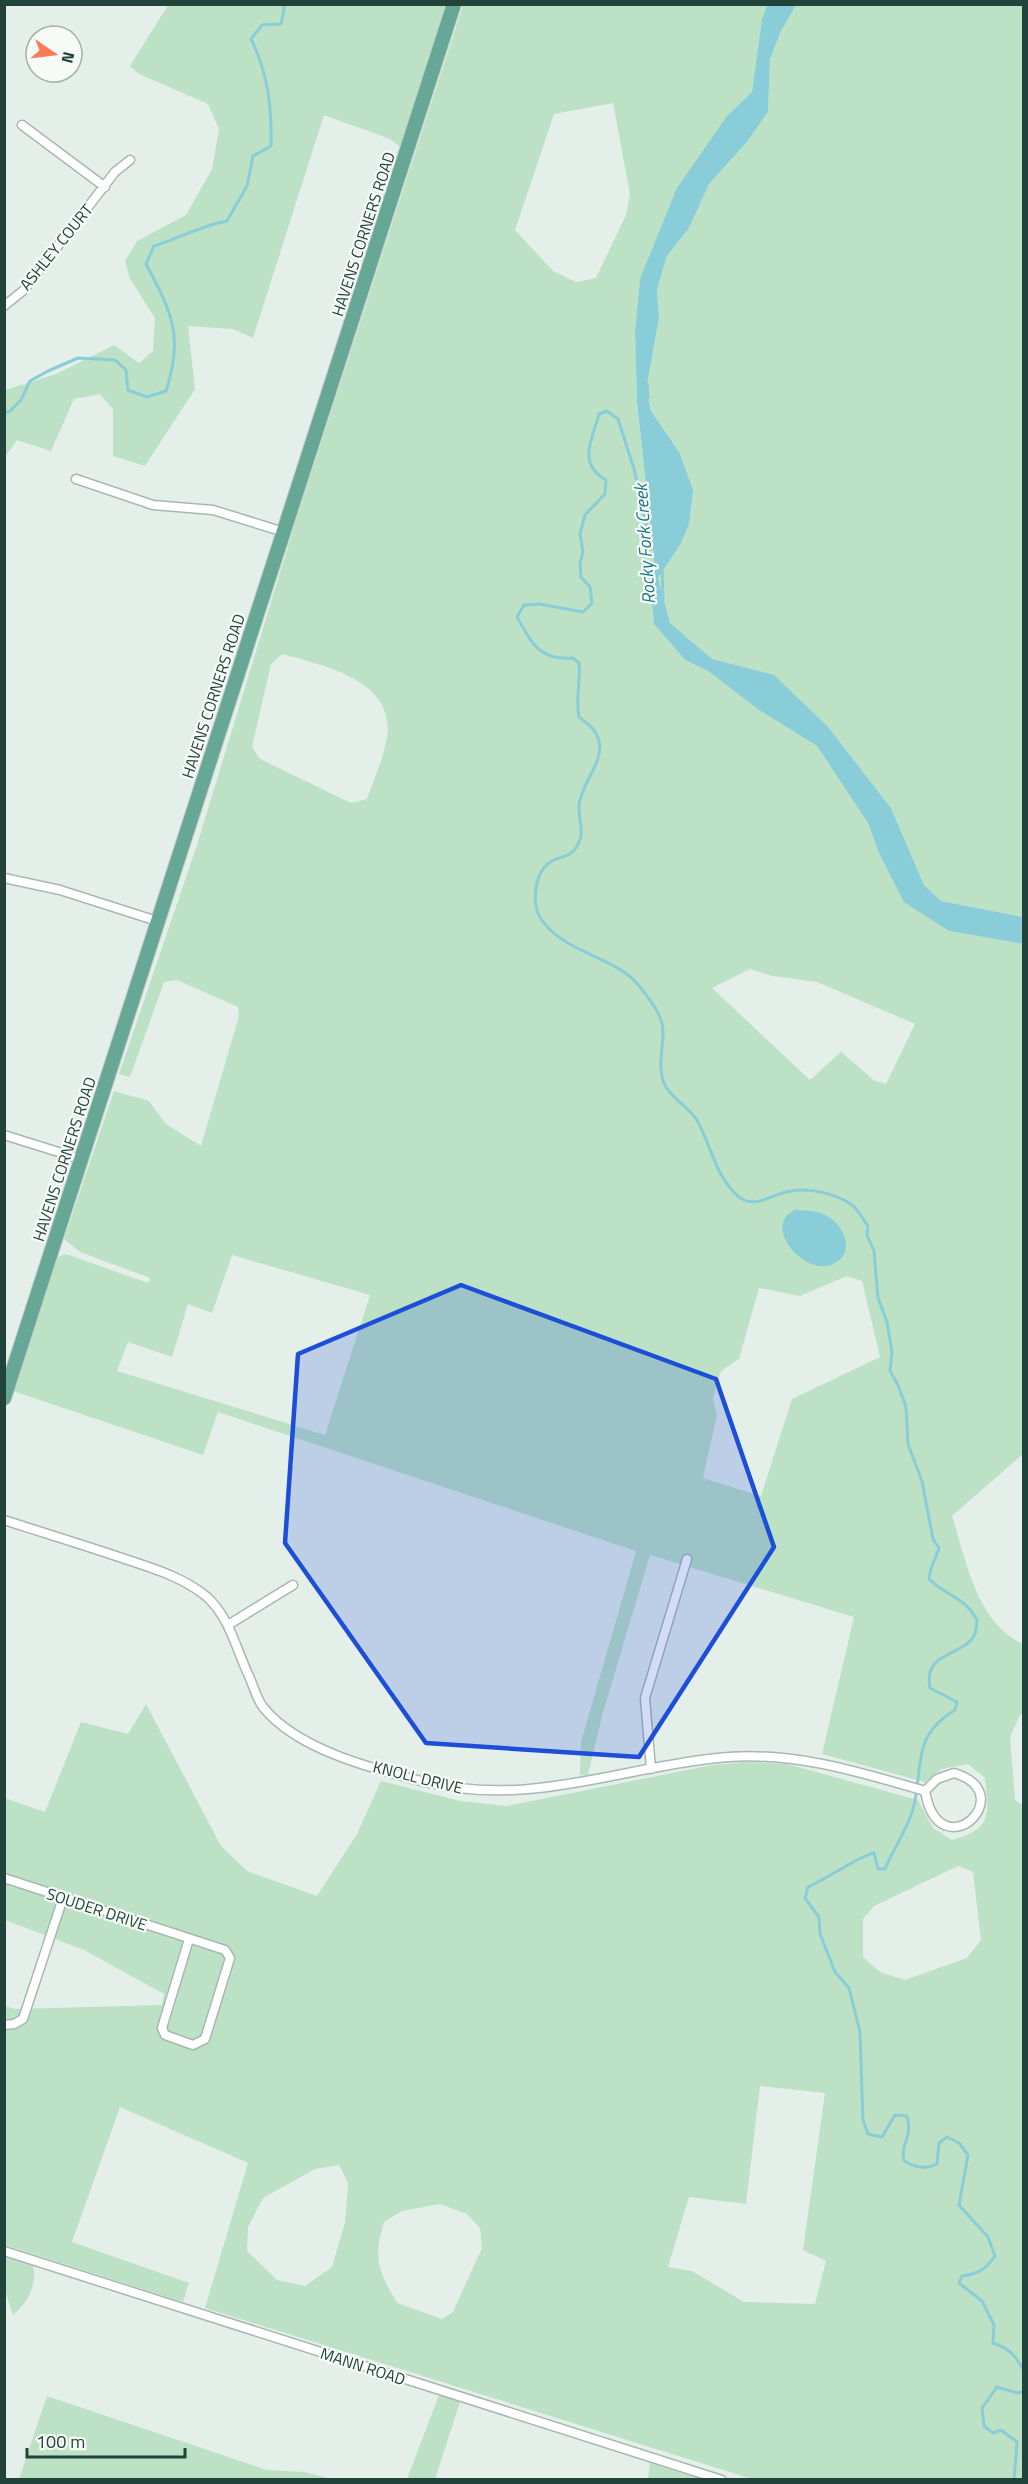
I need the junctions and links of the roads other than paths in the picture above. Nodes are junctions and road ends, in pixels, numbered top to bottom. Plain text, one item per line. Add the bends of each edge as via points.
1 (454, 4) edge
2 (22, 125) dead end
3 (130, 160) dead end
4 (105, 186) junction
5 (4, 306) edge
6 (76, 479) dead end
7 (284, 532) junction
8 (4, 878) edge
9 (157, 921) junction
10 (4, 1135) edge
11 (81, 1159) junction
12 (4, 1398) edge
13 (4, 1520) edge
14 (687, 1559) dead end
15 (293, 1585) dead end
16 (228, 1625) junction
17 (651, 1769) junction
18 (925, 1791) junction
19 (4, 1878) edge
20 (63, 1898) junction
21 (189, 1939) junction
22 (4, 2025) edge
23 (4, 2251) edge
24 (722, 2480) edge

1 - 7 main road, HAVENS CORNERS ROAD
2 - 4 street, ASHLEY COURT
3 - 4 street, ASHLEY COURT
4 - 5 street, ASHLEY COURT via 24,290
6 - 7 street via 153,505 213,510
7 - 9 main road, HAVENS CORNERS ROAD
8 - 9 street via 60,890
9 - 11 main road, HAVENS CORNERS ROAD
10 - 11 street
11 - 12 main road, HAVENS CORNERS ROAD
13 - 16 street, KNOLL DRIVE via 170,1574 207,1598
14 - 17 street via 645,1698
15 - 16 street
16 - 17 street, KNOLL DRIVE via 262,1706 296,1738 331,1753 425,1782 473,1790 523,1791
17 - 18 street, KNOLL DRIVE via 719,1758 777,1757 822,1763
18 - 18 street via 928,1808 937,1822 949,1827 962,1827 979,1811 979,1788 968,1777 954,1773 937,1779
19 - 20 street, SOUDER DRIVE
20 - 21 street, SOUDER DRIVE
20 - 22 street via 23,2019
21 - 21 street, SOUDER DRIVE via 225,1950 230,1958 204,2039 193,2045 165,2036 162,2028
23 - 24 street, MANN ROAD

